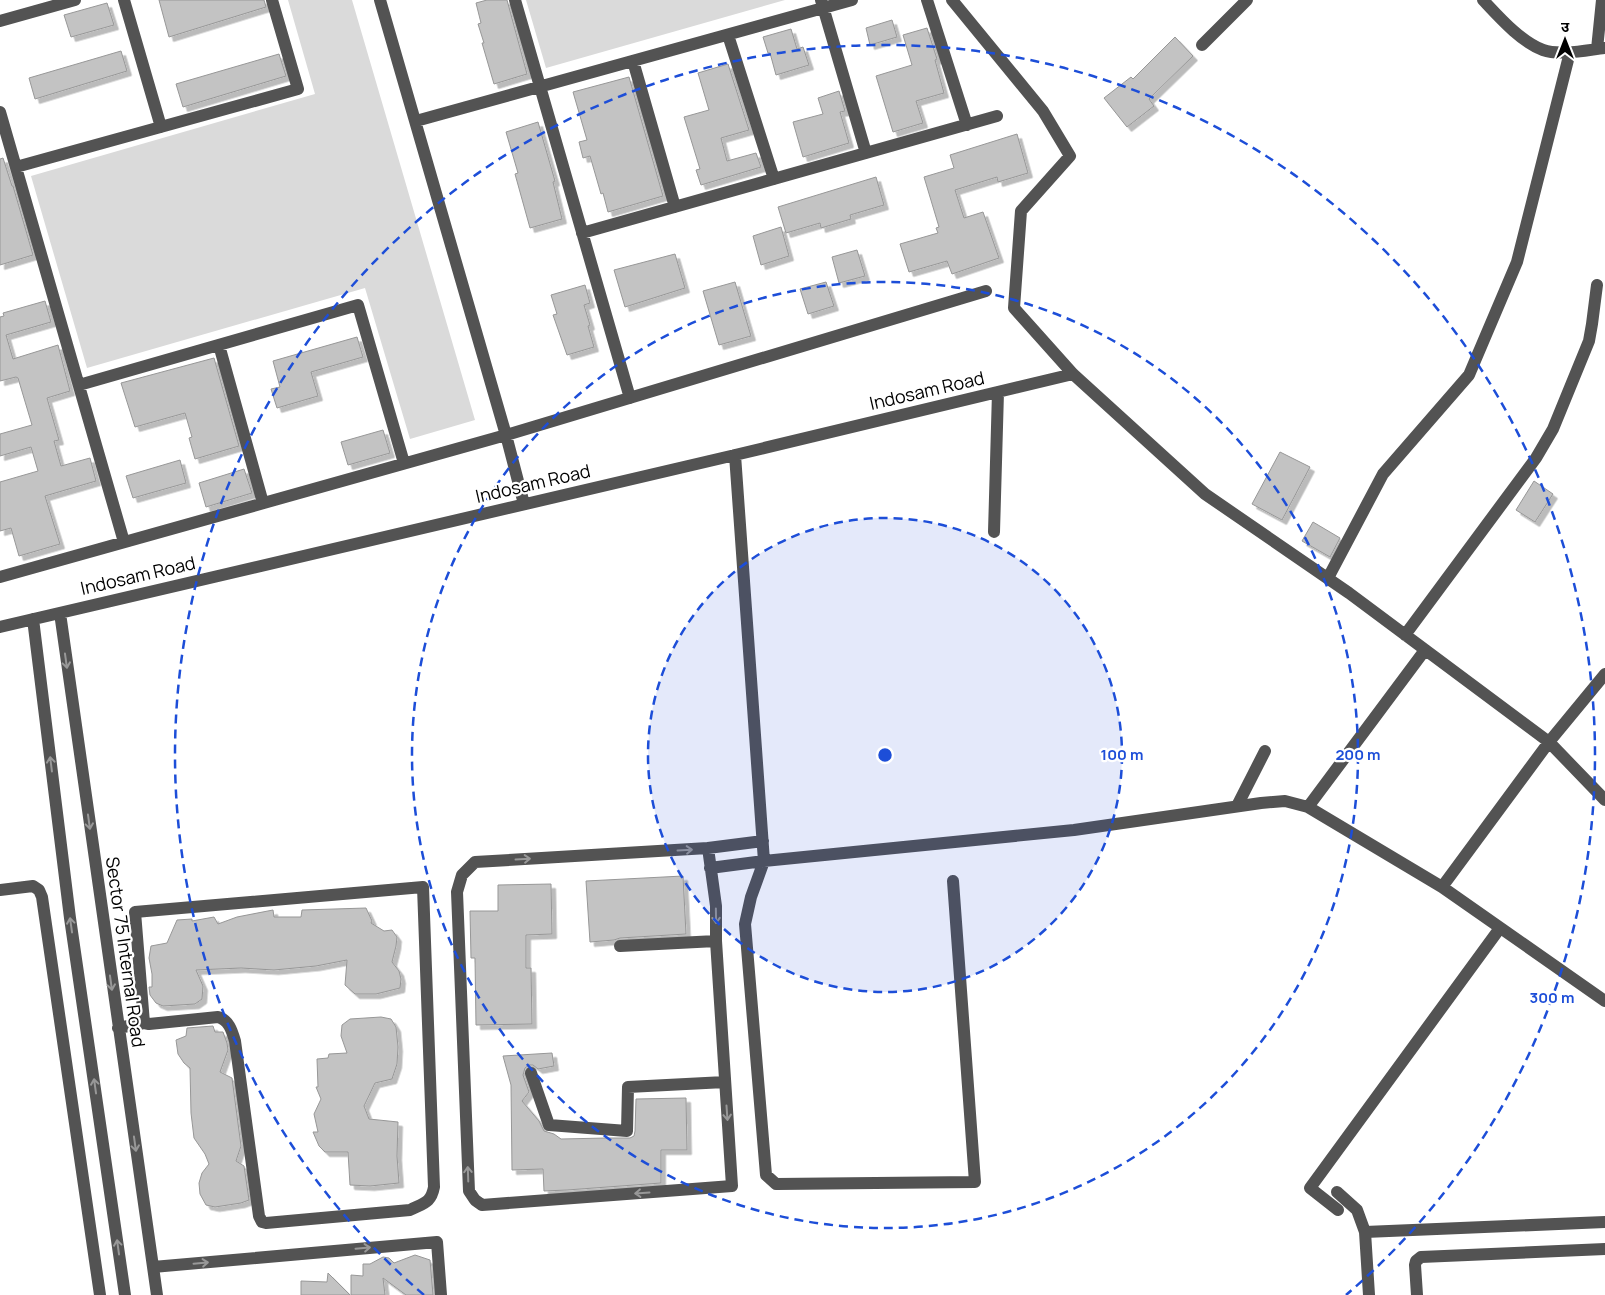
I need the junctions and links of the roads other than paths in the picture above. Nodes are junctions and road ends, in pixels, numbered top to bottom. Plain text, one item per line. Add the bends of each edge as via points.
1 (75, 0) edge
2 (124, 0) edge
3 (272, 0) edge
4 (380, 0) edge
5 (515, 0) edge
6 (852, 0) edge
7 (927, 0) edge
8 (952, 0) edge
9 (1247, 0) edge
10 (1483, 0) edge
11 (1602, 0) edge
12 (822, 4) edge
13 (0, 21) edge
14 (728, 34) junction
15 (1202, 45) dead end
16 (1601, 48) edge
17 (1570, 52) junction
18 (633, 61) junction
19 (540, 87) junction
20 (0, 112) edge
21 (997, 116) dead end
22 (416, 121) junction
23 (967, 125) junction
24 (161, 127) junction
25 (866, 153) junction
26 (16, 167) junction
27 (774, 179) junction
28 (675, 207) junction
29 (582, 233) junction
30 (1597, 284) dead end
31 (986, 291) dead end
32 (219, 345) junction
33 (1073, 374) junction
34 (79, 385) junction
35 (998, 392) junction
36 (630, 398) junction
37 (506, 434) junction
38 (735, 455) junction
39 (404, 463) junction
40 (263, 503) junction
41 (524, 504) junction
42 (994, 532) dead end
43 (124, 542) junction
44 (0, 577) edge
45 (1328, 578) junction
46 (60, 613) junction
47 (32, 620) junction
48 (0, 627) edge
49 (1405, 635) junction
50 (1425, 650) junction
51 (1605, 674) edge
52 (1549, 742) junction
53 (1265, 751) dead end
54 (1605, 800) edge
55 (1237, 806) junction
56 (1308, 807) junction
57 (762, 841) junction
58 (708, 848) junction
59 (764, 861) junction
60 (710, 868) junction
61 (953, 881) dead end
62 (1442, 888) junction
63 (0, 890) edge
64 (1500, 928) junction
65 (716, 941) junction
66 (620, 946) dead end
67 (1605, 1002) edge
68 (144, 1023) junction
69 (118, 1028) junction
70 (531, 1074) dead end
71 (725, 1082) junction
72 (1337, 1192) dead end
73 (1338, 1210) dead end
74 (1605, 1222) edge
75 (1365, 1232) junction
76 (1605, 1249) edge
77 (153, 1267) junction
78 (100, 1295) edge
79 (125, 1295) edge
80 (156, 1295) edge
81 (441, 1295) edge
82 (1369, 1295) edge
83 (1417, 1295) edge

1 - 13 street
2 - 24 street
3 - 24 street via 298,89
4 - 22 street
5 - 19 street
6 - 12 street
7 - 23 street
8 - 33 street via 1043,111 1070,156 1021,210 1014,308
9 - 15 street
10 - 17 street via 1526,40 1544,50
11 - 16 street
12 - 14 street
12 - 25 street
14 - 18 street
14 - 27 street
16 - 17 street
17 - 45 street via 1517,262 1469,375 1383,474
18 - 19 street
18 - 28 street
19 - 22 street
19 - 29 street
20 - 26 street
21 - 23 street
22 - 37 street
23 - 25 street
24 - 26 street
25 - 27 street
26 - 34 street
27 - 28 street
28 - 29 street
29 - 36 street
30 - 49 street via 1589,341 1547,442
31 - 36 street
32 - 34 street
32 - 39 street via 358,305
32 - 40 street
33 - 35 street, Indosam Road
33 - 45 street via 1205,494
34 - 43 street
35 - 38 street, Indosam Road
35 - 42 street
36 - 37 street
37 - 39 street
37 - 41 street
38 - 41 street, Indosam Road
38 - 57 street
39 - 40 street
40 - 43 street
41 - 46 street, Indosam Road
43 - 44 street
45 - 49 street
46 - 47 street, Indosam Road
46 -> 69 street, Sector 75 Internal Road
47 - 48 street, Indosam Road
79 -> 47 street via 70,918
49 - 50 street
50 - 52 street
50 - 56 street
51 - 52 street
52 - 54 street
52 - 62 street
53 - 55 street
55 - 56 street via 1285,802
55 - 59 street via 1074,830
56 - 62 street
57 - 58 street
57 - 59 street
58 - 60 street
71 -> 58 street via 732,1186 482,1205 469,1191 457,892 462,875 474,862
59 - 60 street
59 - 61 street via 745,924 766,1175 776,1184 975,1182
60 -> 65 street via 716,906
62 - 64 street
63 - 78 street via 34,886 40,890 42,898
64 - 67 street
64 - 73 street via 1310,1188
65 - 66 street
65 - 71 street
68 - 68 street via 135,912 423,887 432,1197 410,1210 262,1222 235,1041 230,1026 218,1017
68 - 69 street
69 -> 77 street, Sector 75 Internal Road
70 - 71 street via 549,1125 627,1131 628,1087
72 - 75 street via 1357,1210
74 - 75 street
75 - 82 street
76 - 83 street via 1421,1257 1415,1266
77 - 80 street, Sector 75 Internal Road
77 -> 81 street via 437,1242

